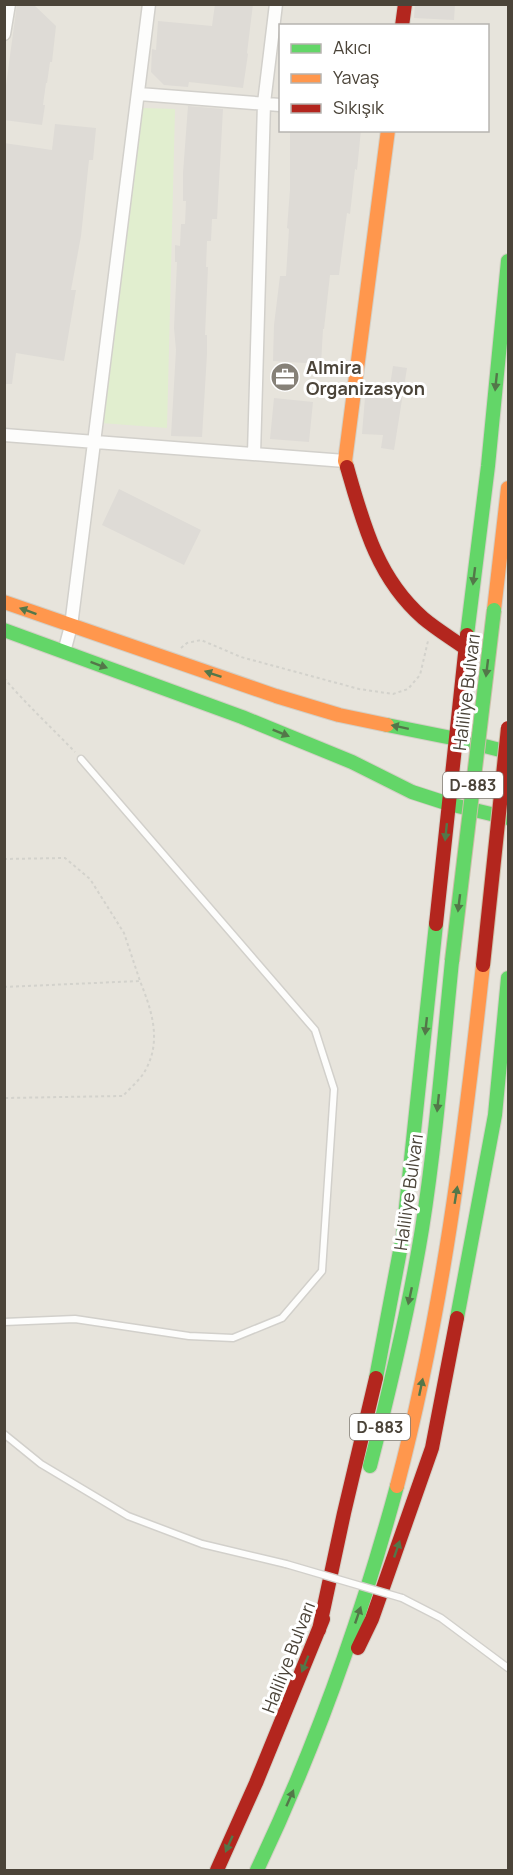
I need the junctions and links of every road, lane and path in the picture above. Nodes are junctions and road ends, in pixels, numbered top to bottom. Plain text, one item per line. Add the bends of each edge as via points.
1 (9, 4) edge
2 (149, 4) edge
3 (276, 4) edge
4 (405, 4) edge
5 (402, 24) edge
6 (4, 34) edge
7 (139, 94) junction
8 (264, 104) junction
9 (279, 105) edge
10 (388, 132) edge
11 (508, 261) edge
12 (4, 435) edge
13 (94, 443) junction
14 (254, 454) junction
15 (345, 461) junction
16 (508, 488) edge
17 (4, 602) edge
18 (428, 622) junction
19 (71, 626) junction
20 (4, 630) edge
21 (465, 648) junction
22 (64, 652) junction
23 (167, 658) junction
24 (4, 678) edge
25 (508, 728) edge
26 (457, 739) junction
27 (508, 752) edge
28 (81, 759) joint
29 (449, 804) junction
30 (508, 818) edge
31 (4, 859) edge
32 (508, 978) edge
33 (140, 981) junction
34 (4, 987) edge
35 (4, 1098) edge
36 (4, 1322) edge
37 (4, 1434) edge
38 (319, 1630) junction
39 (508, 1668) edge
40 (316, 1738) junction
41 (217, 1870) edge
42 (257, 1870) edge

1 - 6 street
2 - 7 street
3 - 8 street
4 - 5 main road
7 - 8 street
7 - 13 street
8 - 9 street
8 - 14 street
10 - 15 main road
11 -> 21 main road
12 - 13 street
13 - 14 street
13 - 19 street
14 - 15 street
15 - 18 main road via 365,530 380,563 404,599
16 -> 38 main road, Haliliye Bulvarı / D-883, bridge via 434,1144 416,1265 388,1397 351,1535
19 -> 17 main road
18 - 21 main road
18 - 23 path via 428,643 420,675 408,689 393,694 359,689 251,660 201,640 187,642
19 - 22 street
19 - 23 main road
20 - 22 main road
21 - 26 main road
22 -> 29 main road via 242,717 352,762 412,792
26 -> 23 main road via 339,715
24 - 28 path
40 -> 25 main road, D-883, bridge via 380,1550 419,1395 444,1271 463,1149
26 - 27 main road
26 - 29 main road
28 - 36 lane via 315,1030 334,1089 322,1271 282,1318 233,1338 189,1336 75,1319
29 - 30 main road
29 -> 38 main road via 403,1235 382,1352
31 - 33 path via 65,858 90,879 124,933
40 -> 32 main road via 372,1619 432,1448 495,1115
33 - 34 path
33 - 35 path via 151,1008 155,1046 145,1071 123,1096
37 - 39 lane, bridge via 41,1464 128,1516 202,1544 402,1598 441,1618
38 -> 41 main road, Haliliye Bulvarı / D-883
42 -> 40 main road, D-883

